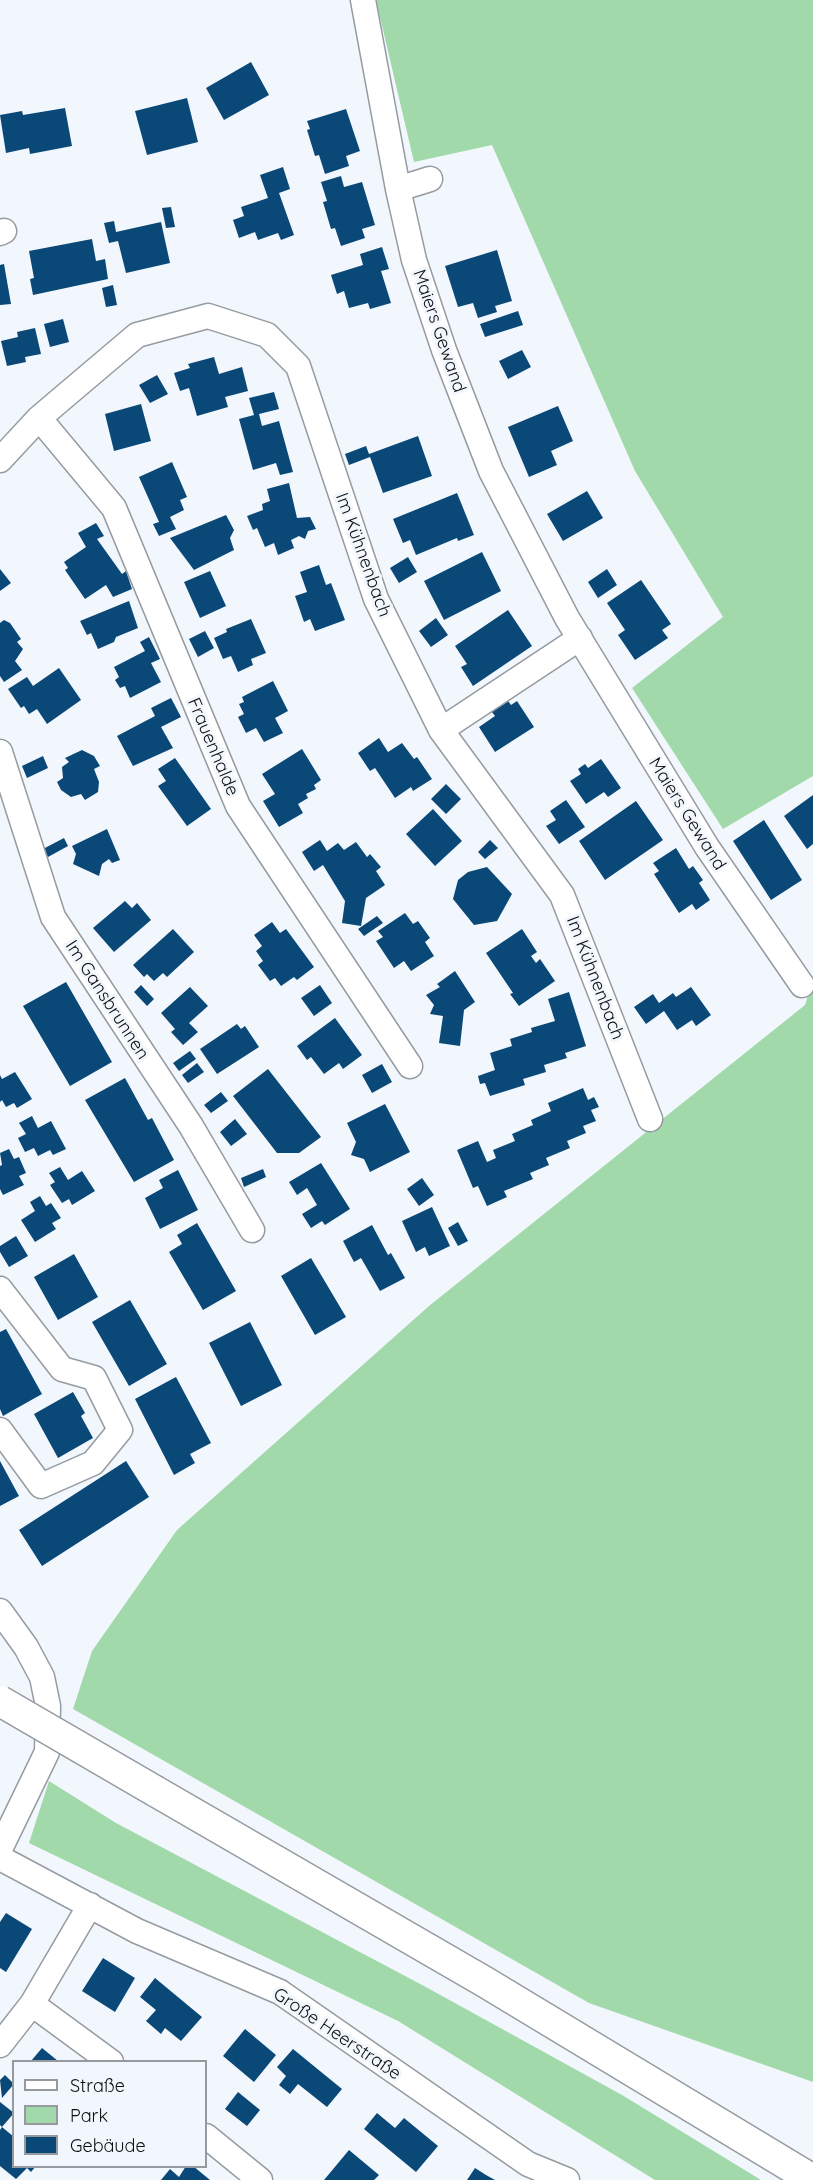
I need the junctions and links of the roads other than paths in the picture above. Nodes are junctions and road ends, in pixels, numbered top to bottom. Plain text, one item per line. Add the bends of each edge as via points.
1 (363, 0) edge
2 (430, 179) dead end
3 (398, 189) junction
4 (39, 418) junction
5 (0, 460) edge
6 (580, 638) junction
7 (441, 729) junction
8 (0, 752) edge
9 (801, 985) dead end
10 (410, 1065) dead end
11 (650, 1119) dead end
12 (252, 1230) dead end
13 (4, 1302) edge
14 (0, 1430) edge
15 (0, 1611) edge
16 (0, 1701) edge
17 (0, 1849) edge
18 (0, 1858) edge
19 (90, 1905) junction
20 (32, 2004) junction
21 (0, 2045) edge
22 (110, 2060) edge
23 (207, 2137) edge
24 (260, 2180) edge
25 (567, 2180) edge
26 (813, 2180) edge

1 - 3 street, Maiers Gewand
2 - 3 street
3 - 6 street, Maiers Gewand via 423,290 461,396 509,510
4 - 5 street, Im Kühnenbach
4 - 7 street, Im Kühnenbach via 137,335 208,316 267,335 298,366 376,599
4 - 10 street, Frauenhalde via 114,508 238,806
6 - 7 street
6 - 9 street, Maiers Gewand via 707,847
7 - 11 street, Im Kühnenbach via 562,895
8 - 12 street, Im Gansbrunnen via 53,917 191,1126
13 - 14 street via 62,1369 94,1378 120,1430 93,1463 41,1486
15 - 17 street via 42,1677 48,1707 47,1752
16 - 26 main road, bridge via 546,2018
18 - 19 street, Große Heerstraße
19 - 20 street
19 - 25 street, Große Heerstraße via 137,1931 280,1992 528,2164
20 - 21 street
20 - 22 street
23 - 24 street

